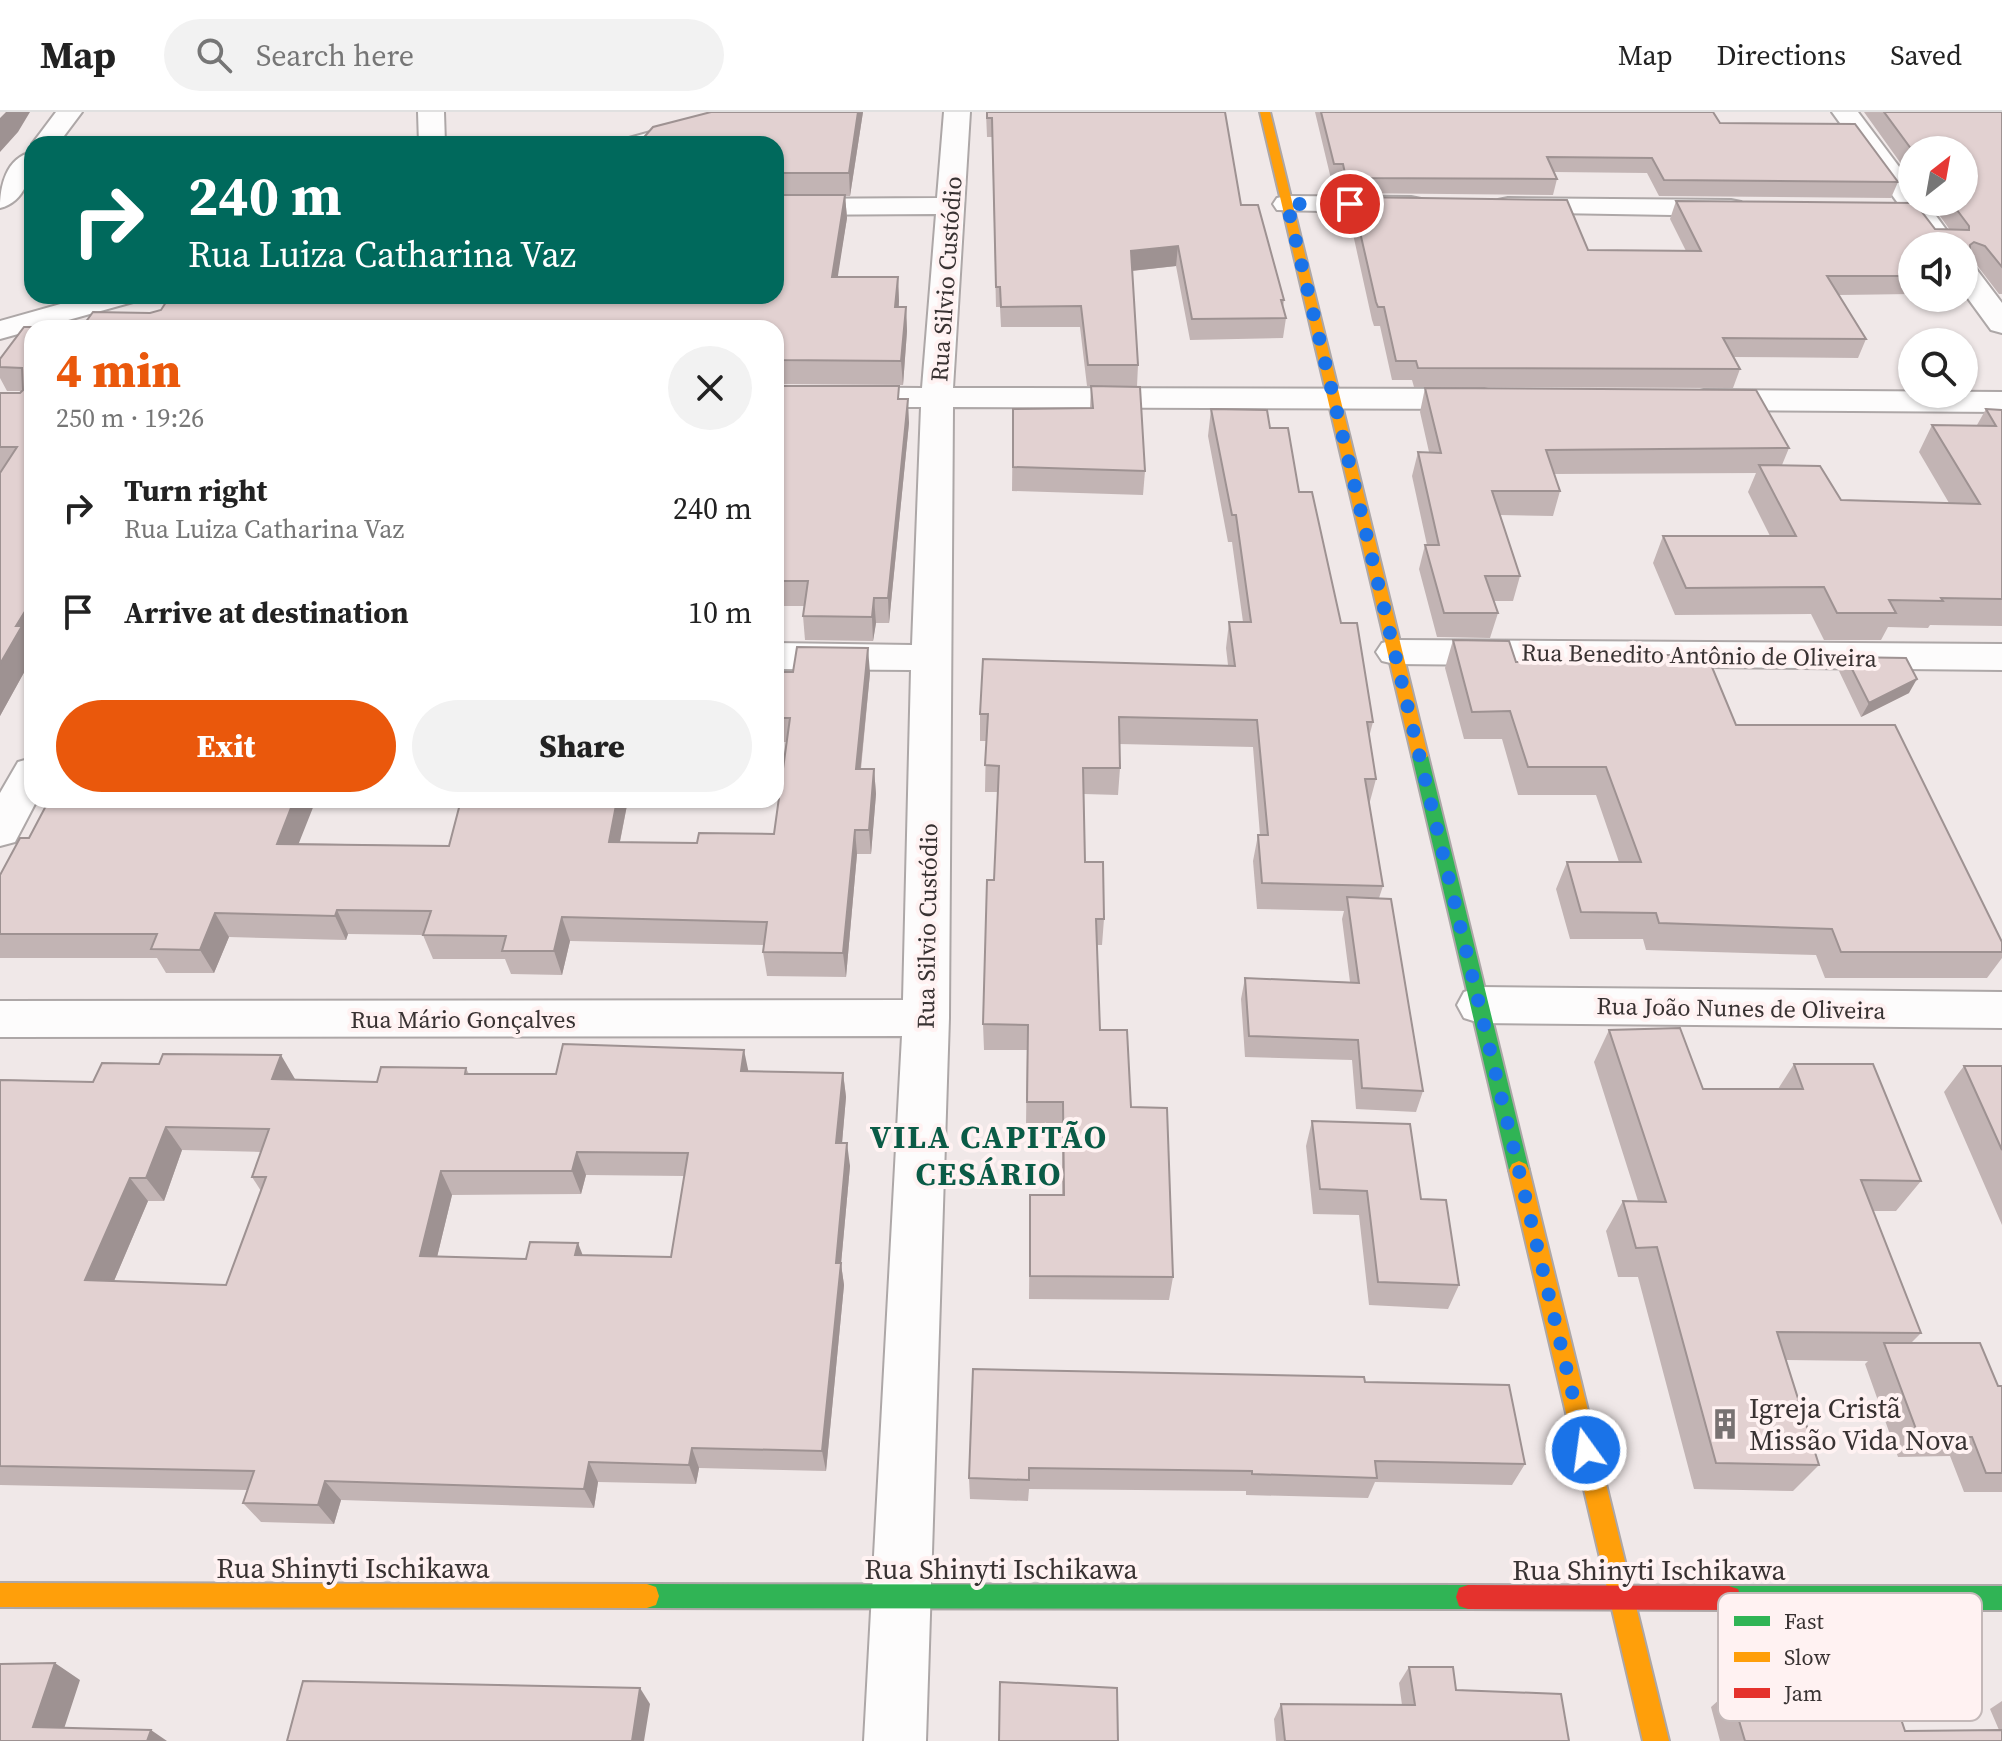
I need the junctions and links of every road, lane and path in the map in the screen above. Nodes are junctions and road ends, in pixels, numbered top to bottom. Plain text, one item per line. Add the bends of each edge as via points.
1 (69, 112) edge
2 (431, 112) edge
3 (750, 112) edge
4 (957, 112) edge
5 (1265, 112) edge
6 (1845, 112) edge
7 (51, 136) edge
8 (432, 136) edge
9 (666, 136) edge
10 (24, 170) edge
11 (1898, 183) edge
12 (0, 200) edge
13 (1287, 204) junction
14 (1445, 205) edge
15 (951, 206) junction
16 (1476, 206) edge
17 (784, 207) edge
18 (1760, 208) edge
19 (1886, 210) edge
20 (1898, 210) edge
21 (1978, 291) edge
22 (93, 304) edge
23 (36, 320) edge
24 (24, 323) edge
25 (2002, 324) edge
26 (0, 330) edge
27 (937, 395) junction
28 (784, 397) edge
29 (1334, 399) junction
30 (1509, 399) edge
31 (1668, 400) edge
32 (2002, 402) edge
33 (1395, 652) junction
34 (784, 656) edge
35 (2002, 657) edge
36 (930, 658) junction
37 (24, 787) edge
38 (0, 831) edge
39 (1480, 1005) junction
40 (2002, 1010) edge
41 (926, 1018) junction
42 (0, 1019) edge
43 (0, 1595) edge
44 (901, 1597) junction
45 (1622, 1598) junction
46 (1718, 1598) edge
47 (895, 1741) edge
48 (1656, 1741) edge

1 - 7 street
2 - 8 street
3 - 9 street
4 - 15 street, Rua Silvio Custódio
5 - 13 street
6 - 11 street
10 - 12 street
13 - 14 street
13 - 29 street
15 - 17 street
15 - 27 street, Rua Silvio Custódio
16 - 18 street
19 - 20 street
21 - 25 street
22 - 23 street
24 - 26 street
27 - 28 street
27 - 29 street
27 - 36 street, Rua Silvio Custódio
29 - 30 street
29 - 33 street
31 - 32 street
33 - 35 street, Rua Benedito Antônio de Oliveira
33 - 39 street
34 - 36 street
36 - 41 street, Rua Silvio Custódio
37 - 38 street
39 - 40 street, Rua João Nunes de Oliveira
39 - 45 street
41 - 42 street, Rua Mário Gonçalves
41 - 44 street, Rua Silvio Custódio
43 - 44 street, Rua Shinyti Ischikawa
44 - 45 street, Rua Shinyti Ischikawa
44 - 47 street, Rua Silvio Custódio
45 - 46 street, Rua Shinyti Ischikawa
45 - 48 street

